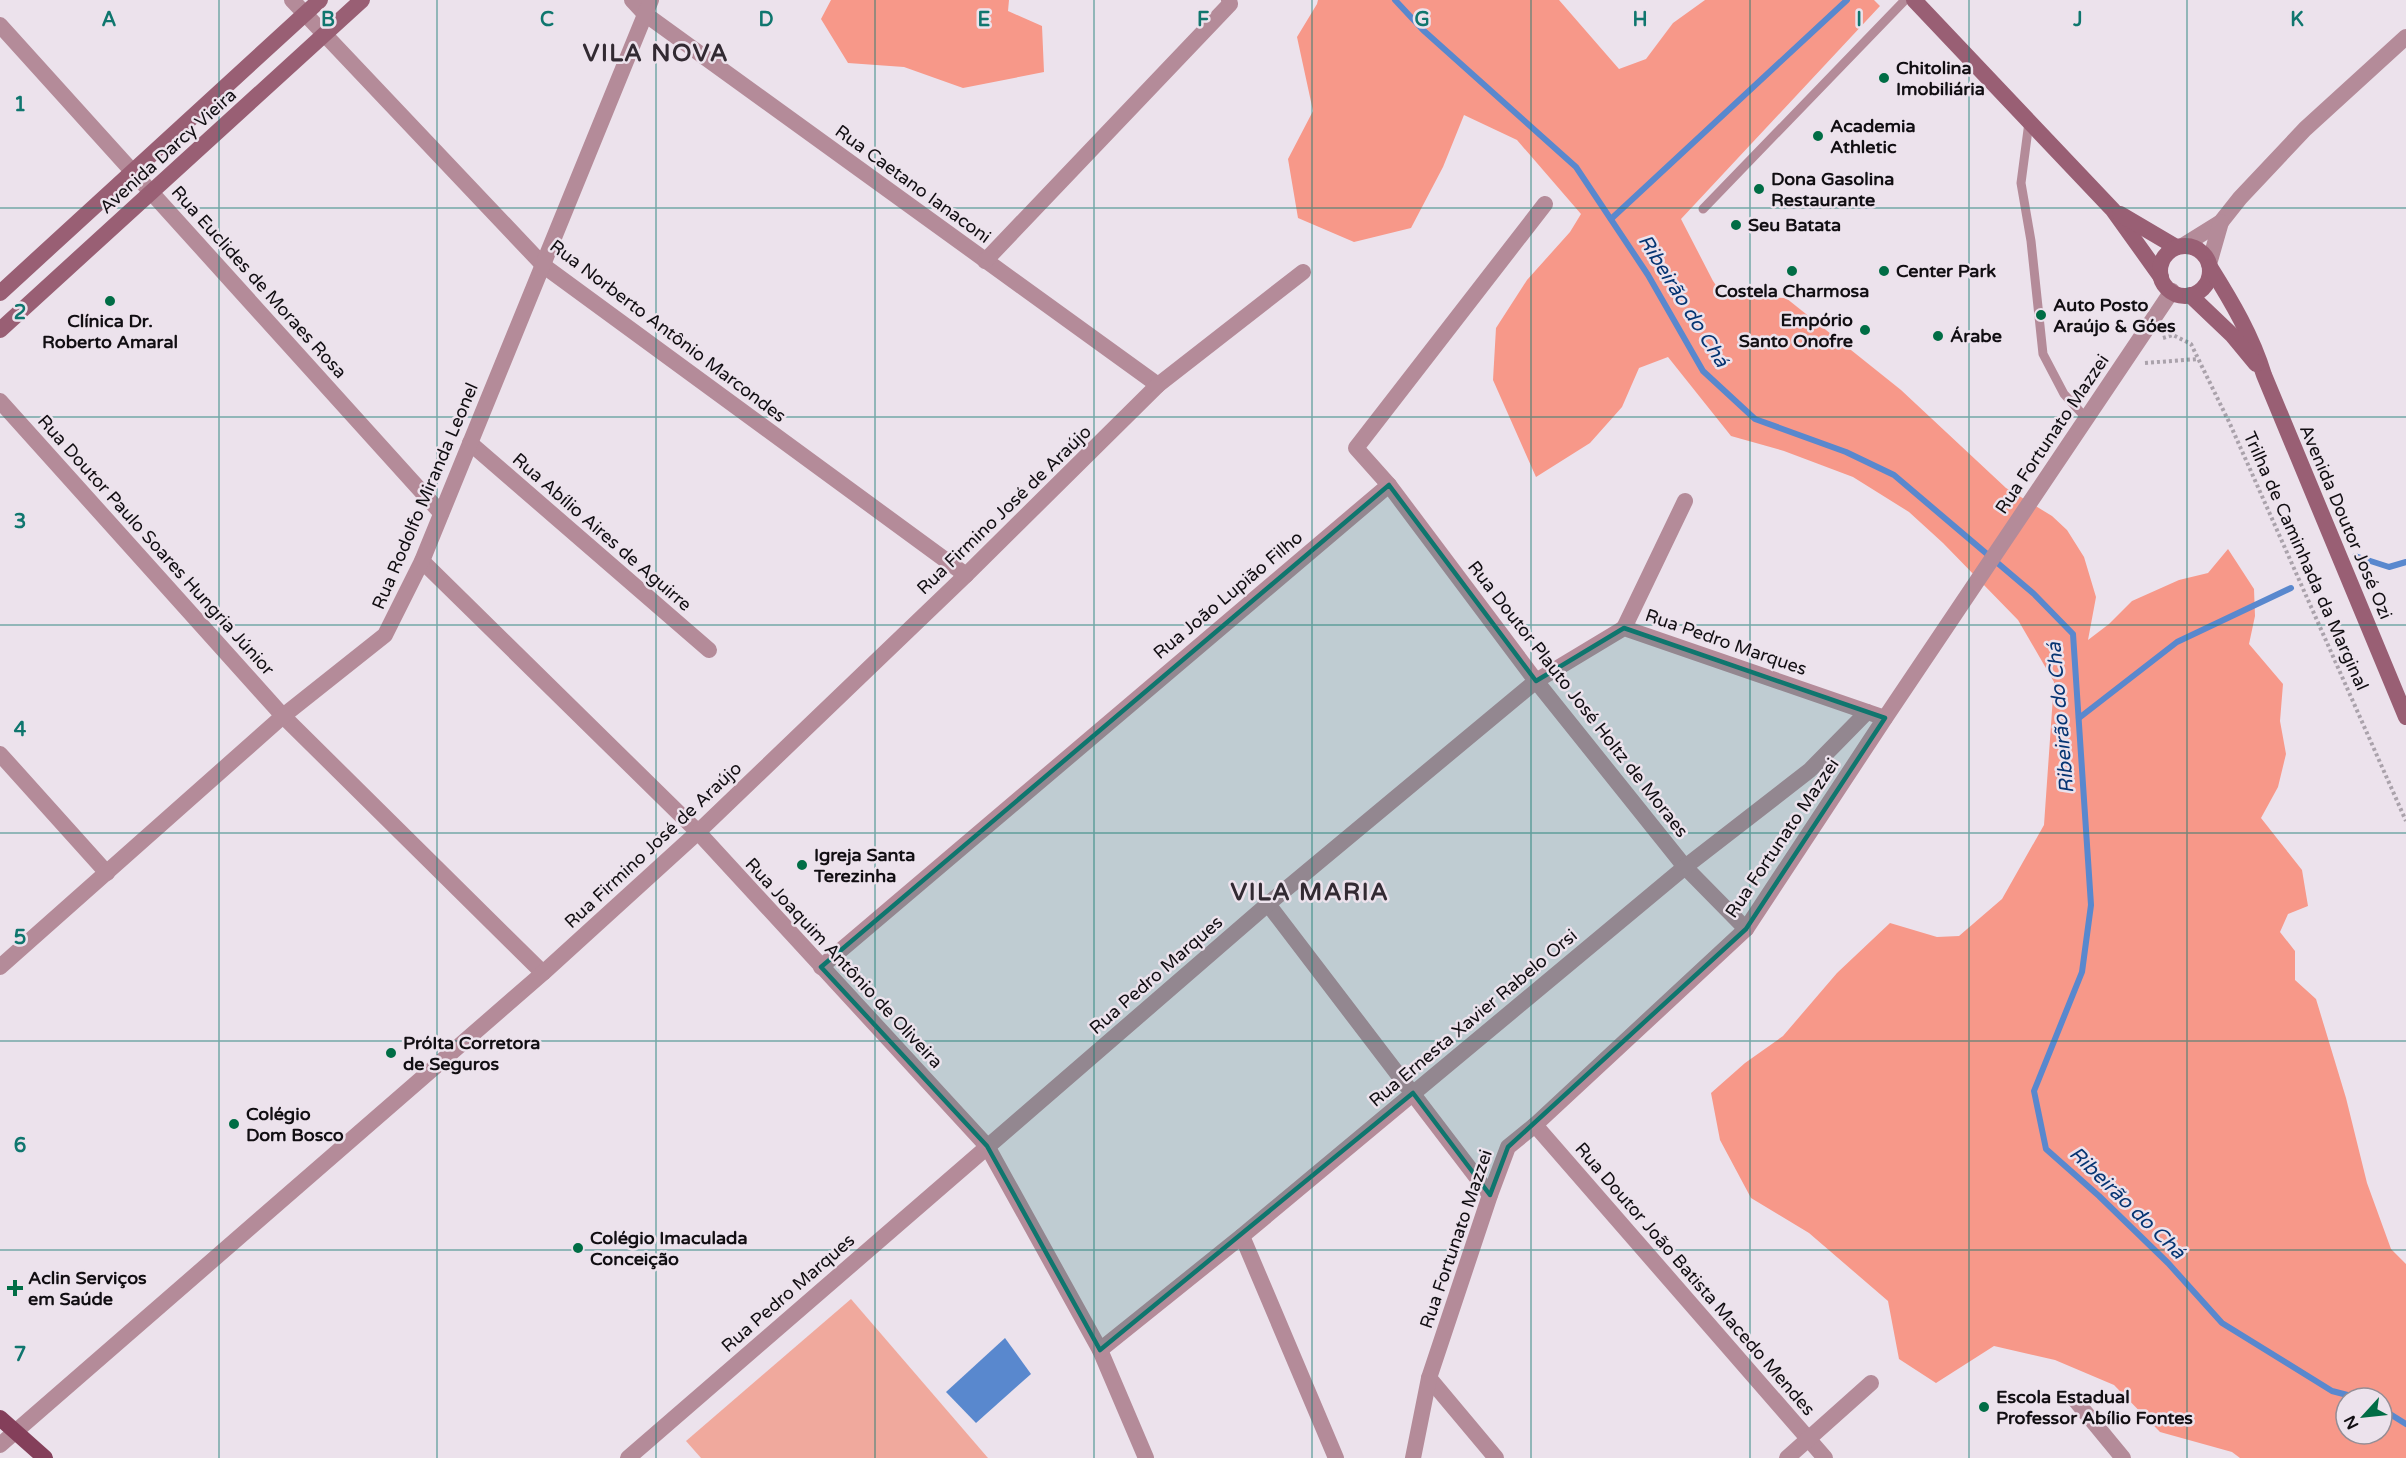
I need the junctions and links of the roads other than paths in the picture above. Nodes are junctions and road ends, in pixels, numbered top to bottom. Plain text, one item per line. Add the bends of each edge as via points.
1 (292, 0) edge
2 (320, 0) edge
3 (362, 0) edge
4 (632, 0) edge
5 (1229, 0) edge
6 (1905, 0) edge
7 (1914, 0) edge
8 (648, 7) edge
9 (305, 14) junction
10 (0, 25) edge
11 (324, 34) junction
12 (2406, 38) edge
13 (2030, 122) junction
14 (133, 171) junction
15 (152, 192) junction
16 (1545, 204) dead end
17 (1703, 209) dead end
18 (2113, 210) junction
19 (2221, 222) junction
20 (2180, 246) junction
21 (985, 261) junction
22 (2210, 265) junction
23 (544, 266) junction
24 (1303, 272) dead end
25 (2161, 277) junction
26 (2172, 291) junction
27 (0, 292) edge
28 (2190, 296) junction
29 (0, 330) edge
30 (2264, 375) junction
31 (1158, 385) junction
32 (0, 401) edge
33 (2086, 418) junction
34 (470, 444) junction
35 (1389, 485) junction
36 (1685, 501) dead end
37 (441, 513) junction
38 (422, 561) junction
39 (966, 575) junction
40 (1624, 628) junction
41 (709, 650) dead end
42 (1536, 681) junction
43 (1867, 712) junction
44 (283, 716) junction
45 (2406, 717) edge
46 (1885, 718) junction
47 (0, 754) edge
48 (698, 832) junction
49 (1685, 867) junction
50 (107, 873) junction
51 (1268, 904) junction
52 (1746, 929) junction
53 (821, 967) junction
54 (0, 968) edge
55 (543, 973) junction
56 (1413, 1093) junction
57 (1535, 1125) junction
58 (987, 1146) junction
59 (1490, 1195) junction
60 (1242, 1236) junction
61 (1100, 1350) junction
62 (1429, 1378) junction
63 (1871, 1383) dead end
64 (2076, 1401) dead end
65 (0, 1418) edge
66 (15, 1432) junction
67 (1809, 1438) junction
68 (0, 1445) edge
69 (45, 1458) edge
70 (628, 1458) edge
71 (1146, 1458) edge
72 (1336, 1458) edge
73 (1413, 1458) edge
74 (1496, 1458) edge
75 (1787, 1458) edge
76 (1826, 1458) edge
77 (2123, 1458) edge

1 - 9 street, Rua Norberto Antônio Marcondes
2 - 9 main road, Avenida Darcy Vieira
3 - 11 main road, Avenida Darcy Vieira
4 - 8 street, Rua Caetano Ianaconi
5 - 21 street via 1230,4
6 - 17 lane
7 - 13 main road
8 - 21 street, Rua Caetano Ianaconi
8 - 23 street, Rua Rodolfo Miranda Leonel
9 - 11 street, Rua Norberto Antônio Marcondes
9 - 14 main road, Avenida Darcy Vieira
10 - 14 street, Rua Euclides de Moraes Rosa
11 - 15 main road, Avenida Darcy Vieira
11 - 23 street, Rua Norberto Antônio Marcondes
12 - 19 street via 2306,129
13 - 18 main road
13 - 33 lane via 2021,183 2043,354 2064,394
14 - 15 street, Rua Euclides de Moraes Rosa
14 - 27 main road, Avenida Darcy Vieira
15 - 29 main road, Avenida Darcy Vieira
15 - 37 street, Rua Euclides de Moraes Rosa
16 - 35 street via 1356,448
18 - 20 main road
18 - 25 main road
19 - 20 street
19 - 22 street
20 - 22 main road via 2200,250
20 - 25 main road via 2164,258
21 - 31 street, Rua Caetano Ianaconi
22 - 28 main road via 2209,280
22 - 30 main road via 2255,346
23 - 34 street, Rua Rodolfo Miranda Leonel
23 - 39 street, Rua Norberto Antônio Marcondes
24 - 31 street, Rua Firmino José de Araújo
25 - 26 main road
26 - 28 main road
26 - 33 street, Rua Fortunato Mazzei
28 - 30 main road via 2244,349
30 - 45 main road, Avenida Doutor José Ozi
31 - 39 street, Rua Firmino José de Araújo
32 - 44 street, Rua Doutor Paulo Soares Hungria Júnior
33 - 46 street, Rua Fortunato Mazzei
34 - 37 street, Rua Rodolfo Miranda Leonel
34 - 41 street, Rua Abílio Aires de Aguirre
35 - 42 street, Rua Doutor Plauto José Holtz de Moraes
35 - 53 street, Rua João Lupião Filho
36 - 40 street
37 - 38 street, Rua Rodolfo Miranda Leonel
38 - 44 street, Rua Rodolfo Miranda Leonel via 385,635
38 - 48 street, Rua Joaquim Antônio de Oliveira
39 - 48 street, Rua Firmino José de Araújo
40 - 42 street, Rua Pedro Marques
40 - 43 street, Rua Pedro Marques
42 - 49 street, Rua Doutor Plauto José Holtz de Moraes
42 - 51 street, Rua Pedro Marques
43 - 46 street, Rua Pedro Marques
43 - 49 street, Rua Ernesta Xavier Rabelo Orsi via 1810,770
44 - 50 street, Rua Rodolfo Miranda Leonel
44 - 55 street, Rua Doutor Paulo Soares Hungria Júnior
46 - 52 street, Rua Fortunato Mazzei
47 - 50 street
48 - 53 street, Rua Joaquim Antônio de Oliveira
48 - 55 street, Rua Firmino José de Araújo
49 - 52 street, Rua Doutor Plauto José Holtz de Moraes
49 - 56 street, Rua Ernesta Xavier Rabelo Orsi
50 - 54 street, Rua Rodolfo Miranda Leonel
51 - 56 street
51 - 58 street, Rua Pedro Marques
52 - 57 street, Rua Fortunato Mazzei
53 - 58 street, Rua Joaquim Antônio de Oliveira
55 - 66 street, Rua Firmino José de Araújo
56 - 59 street
56 - 60 street, Rua Ernesta Xavier Rabelo Orsi
57 - 59 street, Rua Fortunato Mazzei via 1508,1147
57 - 67 street, Rua Doutor João Batista Macedo Mendes
58 - 61 street, Rua Joaquim Antônio de Oliveira
58 - 70 street, Rua Pedro Marques
59 - 62 street, Rua Fortunato Mazzei
60 - 61 street, Rua Ernesta Xavier Rabelo Orsi
60 - 72 street
61 - 71 street, Rua Joaquim Antônio de Oliveira
62 - 73 street, Rua Fortunato Mazzei
62 - 74 street
63 - 67 street
64 - 77 street
65 - 66 main road
66 - 68 street, Rua Firmino José de Araújo
66 - 69 main road
67 - 75 street
67 - 76 street, Rua Doutor João Batista Macedo Mendes

